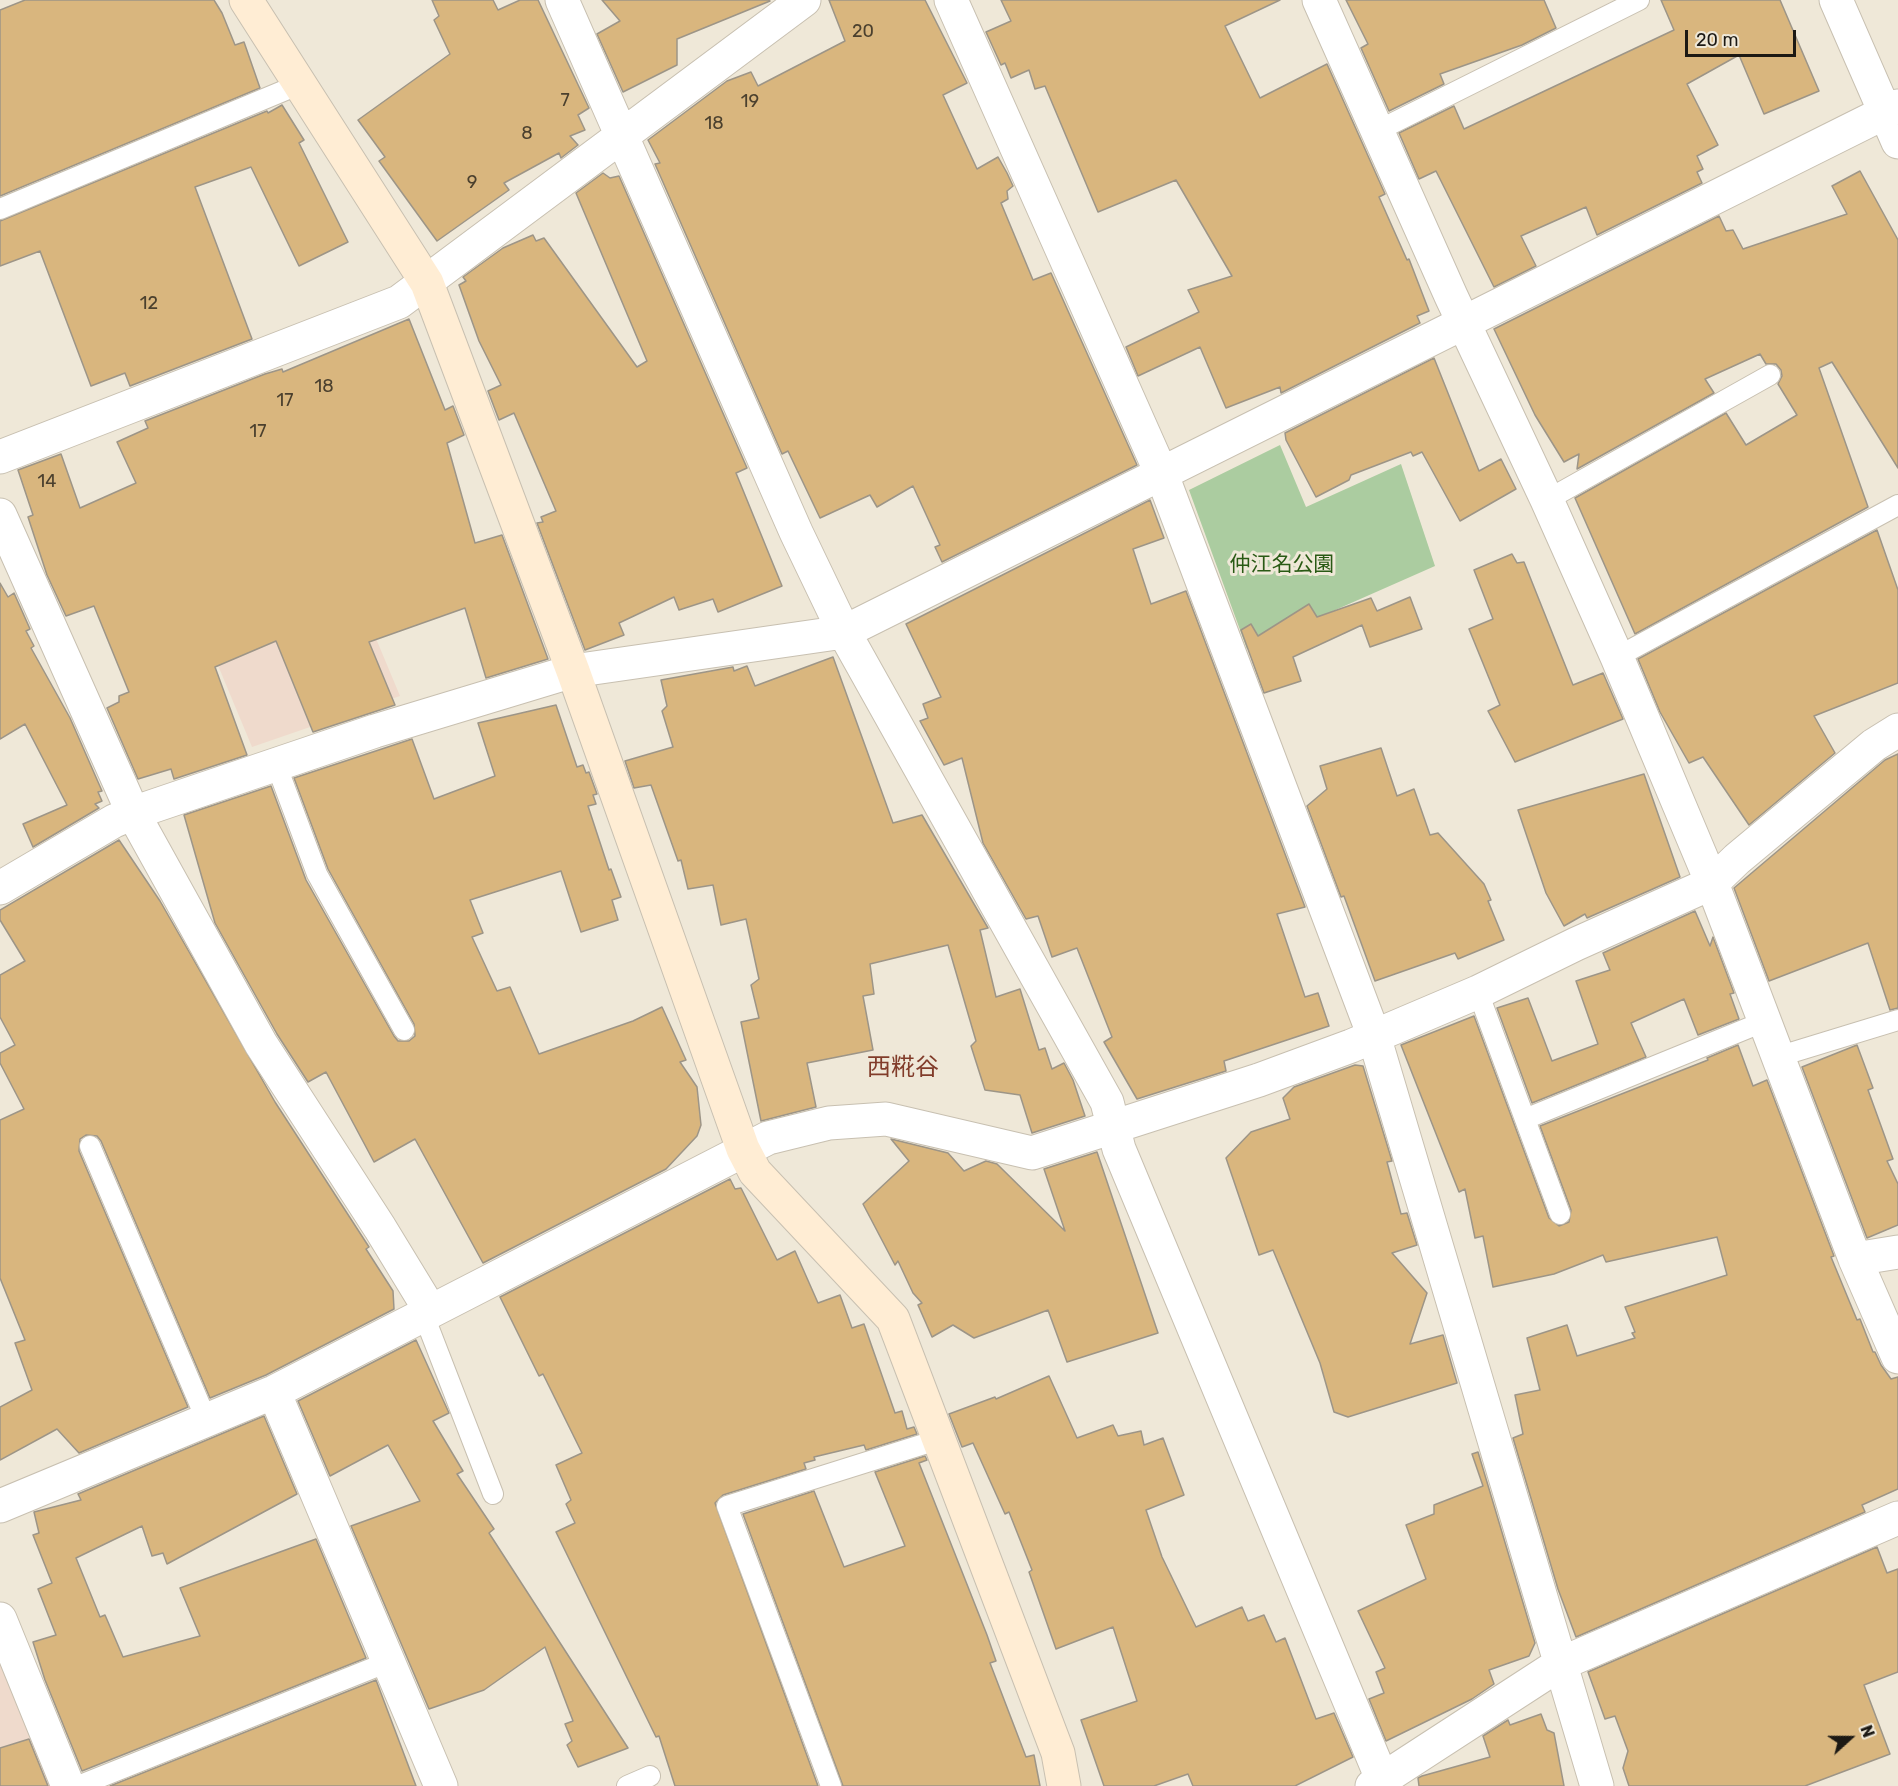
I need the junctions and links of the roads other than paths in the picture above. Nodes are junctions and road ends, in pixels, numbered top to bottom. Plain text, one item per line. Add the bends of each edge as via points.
1 (246, 0) edge
2 (562, 0) edge
3 (804, 0) edge
4 (951, 0) edge
5 (1319, 0) edge
6 (1639, 0) edge
7 (1836, 0) edge
8 (300, 84) junction
9 (1891, 110) edge
10 (1377, 131) junction
11 (623, 136) junction
12 (1898, 142) edge
13 (0, 209) edge
14 (427, 283) junction
15 (1463, 322) junction
16 (1770, 375) dead end
17 (0, 457) edge
18 (1162, 475) junction
19 (1547, 500) junction
20 (1898, 505) edge
21 (0, 515) edge
22 (844, 632) junction
23 (1617, 657) junction
24 (573, 671) junction
25 (1898, 730) edge
26 (276, 764) junction
27 (133, 813) junction
28 (1712, 883) junction
29 (0, 888) edge
30 (1478, 992) junction
31 (1898, 1020) edge
32 (1763, 1022) junction
33 (404, 1030) dead end
34 (1374, 1036) junction
35 (1777, 1057) junction
36 (1525, 1119) junction
37 (1114, 1127) junction
38 (90, 1146) dead end
39 (743, 1149) junction
40 (1560, 1214) dead end
41 (1898, 1252) edge
42 (1855, 1259) junction
43 (426, 1312) junction
44 (1898, 1357) edge
45 (274, 1392) junction
46 (206, 1419) junction
47 (937, 1440) junction
48 (493, 1494) dead end
49 (0, 1506) edge
50 (1898, 1518) edge
51 (0, 1619) edge
52 (388, 1662) junction
53 (1560, 1664) junction
54 (650, 1776) dead end
55 (1380, 1784) edge
56 (68, 1786) edge
57 (78, 1786) edge
58 (441, 1786) edge
59 (627, 1786) edge
60 (831, 1786) edge
61 (1064, 1786) edge
62 (1597, 1786) edge

1 - 8 street
2 - 11 street
3 - 11 street
4 - 18 street
5 - 10 street
6 - 10 lane
7 - 9 street
8 - 13 lane
8 - 14 street
9 - 12 street
9 - 15 street
10 - 15 street
11 - 14 street
11 - 22 street via 796,532
14 - 17 street via 399,302
14 - 24 street
15 - 18 street
15 - 19 street
16 - 19 lane
18 - 22 street
18 - 34 street
19 - 23 street
20 - 23 lane
21 - 27 street
22 - 24 street
22 - 37 street via 1107,1102
23 - 28 street
24 - 26 street
24 - 39 street
25 - 28 street via 1865,753
26 - 27 street
26 - 33 lane via 317,874
27 - 29 street
27 - 43 street via 261,1044 380,1228
28 - 30 street
28 - 32 street
30 - 34 street
30 - 36 lane
31 - 35 lane
32 - 35 street
32 - 36 lane
34 - 37 street via 1259,1080
34 - 53 street
35 - 42 street
36 - 40 lane
37 - 39 street via 1032,1153 886,1119 829,1123 768,1138
37 - 55 street via 1119,1149
38 - 46 lane
39 - 43 street
39 - 47 street via 755,1172 892,1319
41 - 42 street
42 - 44 street
43 - 45 street
43 - 48 lane
45 - 46 street
45 - 52 street
46 - 49 street
47 - 60 lane via 727,1506
47 - 61 street via 1058,1753
50 - 53 street
51 - 56 street
52 - 57 lane
52 - 58 street
53 - 55 street
53 - 62 street
54 - 59 lane

